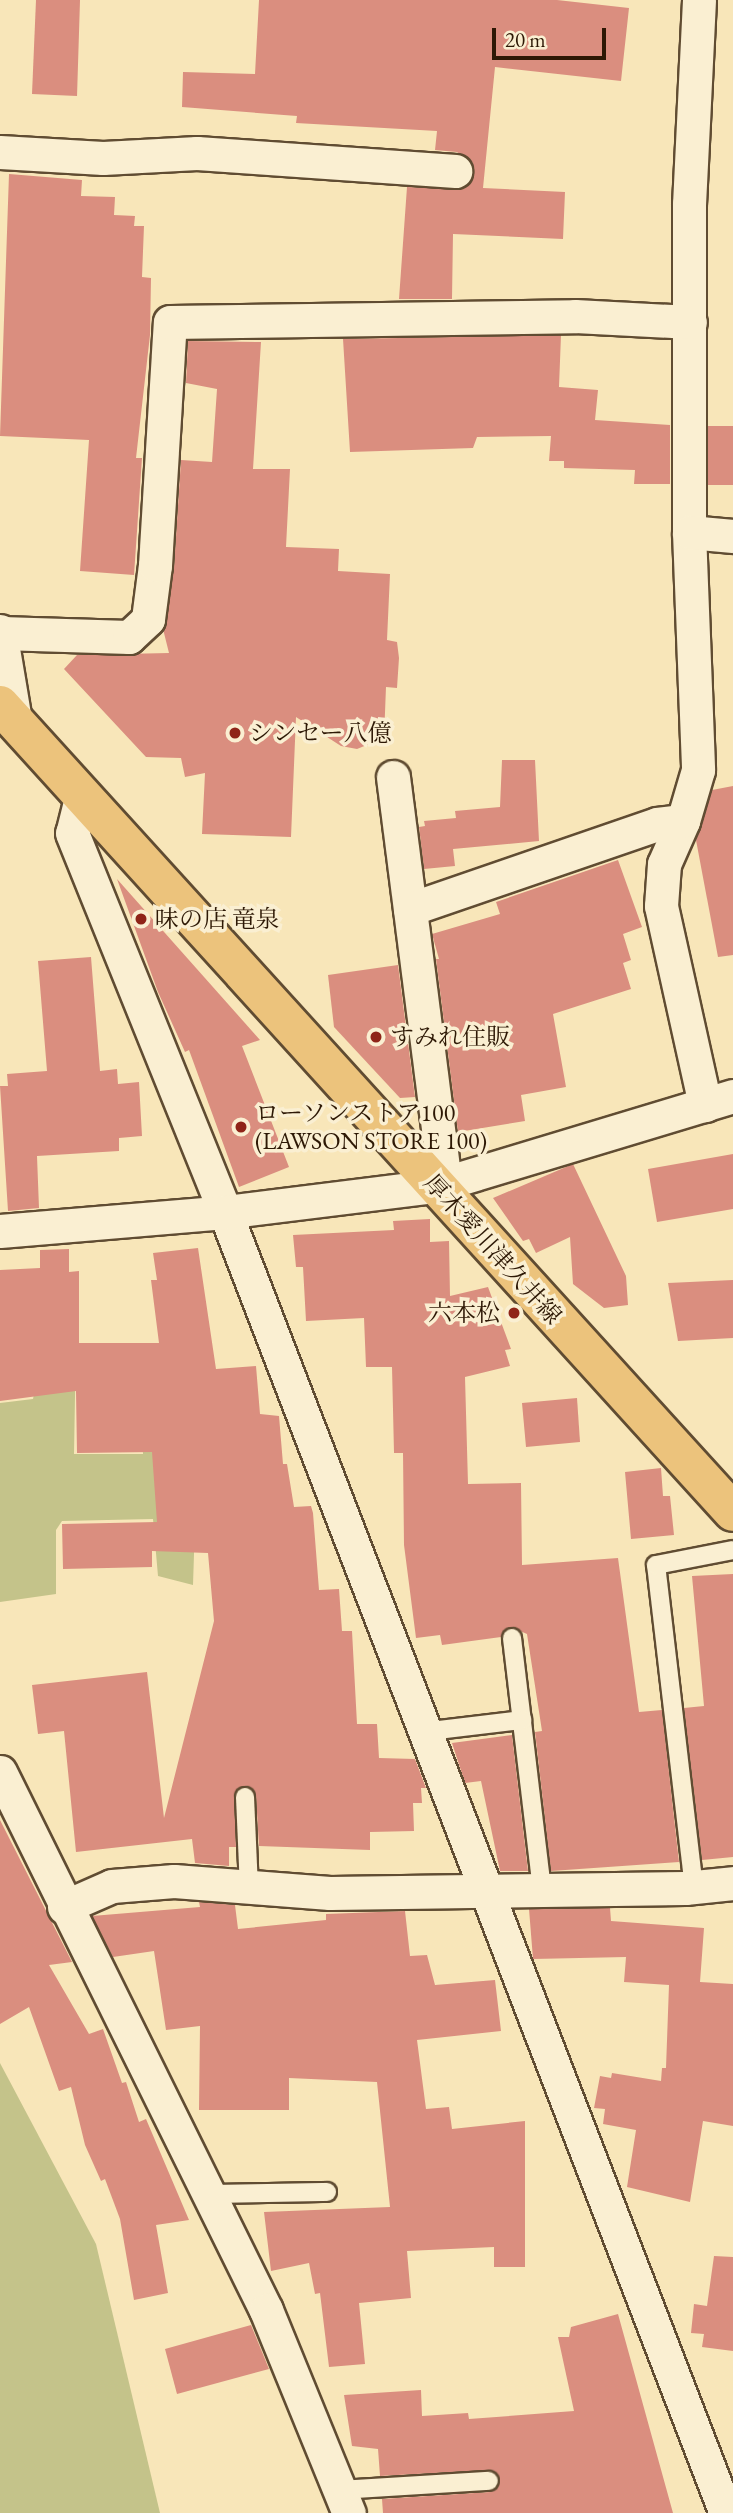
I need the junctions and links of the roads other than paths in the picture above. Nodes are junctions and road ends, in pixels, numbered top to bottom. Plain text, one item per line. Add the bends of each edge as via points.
1 (699, 0) edge
2 (0, 152) edge
3 (455, 171) dead end
4 (690, 322) junction
5 (688, 532) junction
6 (733, 536) edge
7 (0, 632) edge
8 (7, 713) edge
9 (393, 777) dead end
10 (81, 798) junction
11 (683, 821) junction
12 (410, 909) junction
13 (719, 1101) edge
14 (440, 1184) junction
15 (225, 1212) junction
16 (0, 1231) edge
17 (733, 1512) edge
18 (733, 1550) edge
19 (512, 1638) dead end
20 (522, 1720) junction
21 (421, 1732) junction
22 (0, 1772) edge
23 (245, 1797) dead end
24 (733, 1884) edge
25 (249, 1887) junction
26 (694, 1888) junction
27 (542, 1891) junction
28 (484, 1892) junction
29 (64, 1907) junction
30 (327, 2192) dead end
31 (208, 2194) junction
32 (489, 2481) dead end
33 (344, 2501) edge
34 (726, 2513) edge

1 - 4 street via 689,204
2 - 3 street via 64,142 234,142 410,154
4 - 5 street
4 - 7 street via 575,316 170,322 148,618 130,637
5 - 6 street
5 - 11 street via 698,770
7 - 8 street
8 - 10 main road, 厚木愛川津久井線
9 - 12 street
10 - 14 main road, 厚木愛川津久井線
10 - 15 street via 72,833
11 - 12 street via 657,824
11 - 13 street via 664,864 661,906
12 - 14 street
13 - 14 street
14 - 15 street
14 - 17 main road, 厚木愛川津久井線
15 - 16 street
15 - 21 street
18 - 26 lane via 656,1565
19 - 20 lane
20 - 21 lane
20 - 27 lane
21 - 28 street
22 - 29 street
23 - 25 lane
24 - 26 street
25 - 28 street via 330,1893
25 - 29 street via 174,1881 112,1886
26 - 27 street
27 - 28 street
28 - 34 street
29 - 31 street
30 - 31 lane
31 - 33 street via 266,2310
32 - 33 lane

